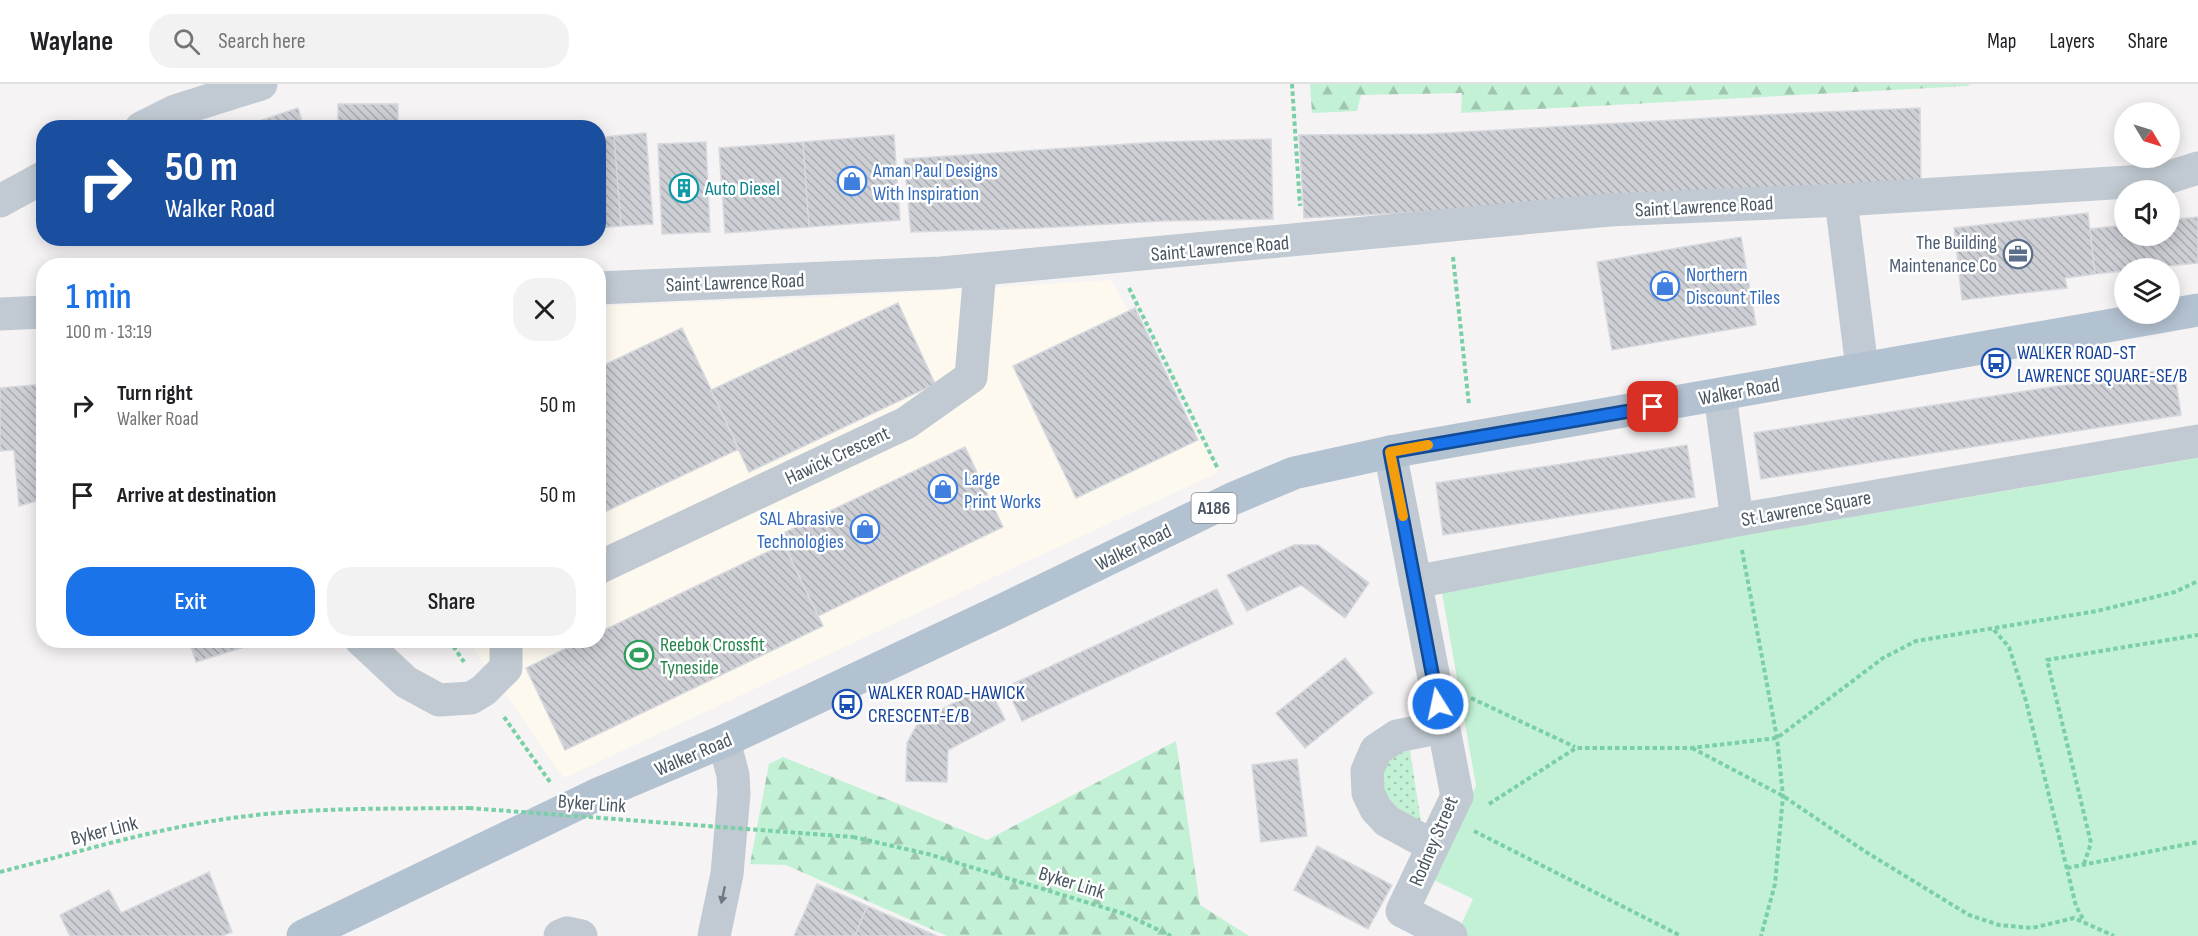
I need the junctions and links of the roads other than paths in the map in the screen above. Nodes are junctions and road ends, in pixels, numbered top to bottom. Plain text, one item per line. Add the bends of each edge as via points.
1 (261, 84) edge
2 (157, 120) edge
3 (2198, 168) edge
4 (36, 181) edge
5 (1841, 200) junction
6 (0, 201) edge
7 (980, 270) junction
8 (606, 288) edge
9 (2198, 310) edge
10 (36, 312) edge
11 (0, 314) edge
12 (1862, 368) junction
13 (1720, 395) junction
14 (2198, 441) edge
15 (1390, 452) junction
16 (1737, 520) junction
17 (606, 564) edge
18 (1415, 582) junction
19 (370, 648) edge
20 (506, 648) edge
21 (1442, 727) junction
22 (724, 741) junction
23 (1446, 820) junction
24 (303, 936) edge
25 (560, 936) edge
26 (581, 936) edge
27 (714, 936) edge
28 (1451, 936) edge

1 - 2 street
3 - 5 street, Saint Lawrence Road via 2160,180
4 - 6 street
5 - 7 street, Saint Lawrence Road via 1609,210
5 - 12 street
7 - 8 street, Saint Lawrence Road
7 - 17 street, Hawick Crescent via 971,377 906,423
9 - 12 main road, Walker Road / A186
10 - 11 street
12 - 13 main road, Walker Road / A186
13 - 15 main road, Walker Road / A186
13 - 16 street
14 - 16 street, St Lawrence Square
15 - 18 street, Rodney Street
15 - 22 main road, Walker Road / A186 via 1294,472
16 - 18 street, St Lawrence Square
18 - 21 street, Rodney Street
19 - 20 street via 406,682 439,700 471,698 484,690 506,668
21 - 23 street, Rodney Street
21 - 23 street via 1397,736 1376,750 1367,771 1368,793 1387,821
22 - 24 main road, Walker Road / A186 via 569,808
22 -> 27 street via 734,794 727,874
23 - 28 street, Rodney Street via 1402,911
25 - 26 street

